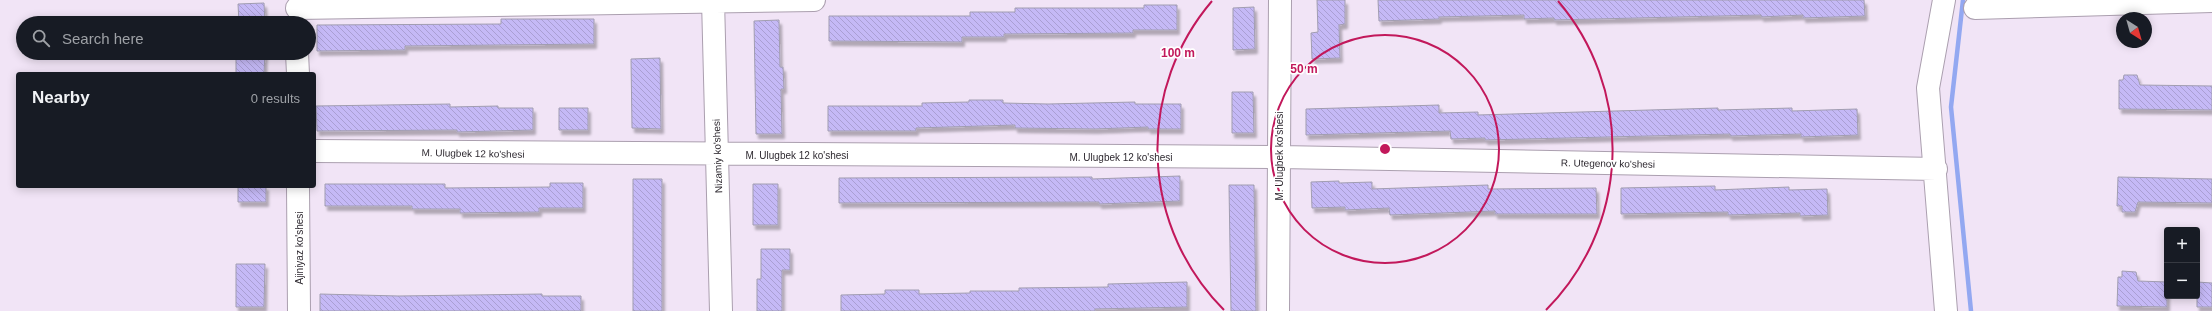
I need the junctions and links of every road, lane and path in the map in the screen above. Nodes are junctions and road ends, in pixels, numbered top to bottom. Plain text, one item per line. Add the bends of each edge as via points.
1 (713, 0) edge
2 (814, 0) edge
3 (1280, 0) edge
4 (1944, 0) edge
5 (2212, 1) edge
6 (1974, 8) dead end
7 (297, 10) edge
8 (297, 60) edge
9 (298, 72) edge
10 (316, 151) edge
11 (717, 155) junction
12 (1280, 157) junction
13 (1936, 169) junction
14 (298, 188) edge
15 (299, 311) edge
16 (721, 311) edge
17 (1278, 311) edge
18 (1946, 311) edge

1 - 2 street
1 - 7 street
1 - 11 street, Nizamiy ko'shesi
3 - 12 street, M. Ulugbek ko'shesi
4 - 13 street via 1928,88
5 - 6 street
8 - 9 street
10 - 11 street, M. Ulugbek 12 ko'shesi
11 - 12 street, M. Ulugbek 12 ko'shesi
11 - 16 street, Nizamiy ko'shesi
12 - 13 street, R. Utegenov ko'shesi
12 - 17 street, M. Ulugbek ko'shesi
13 - 18 street
14 - 15 street, Ajiniyaz ko'shesi

